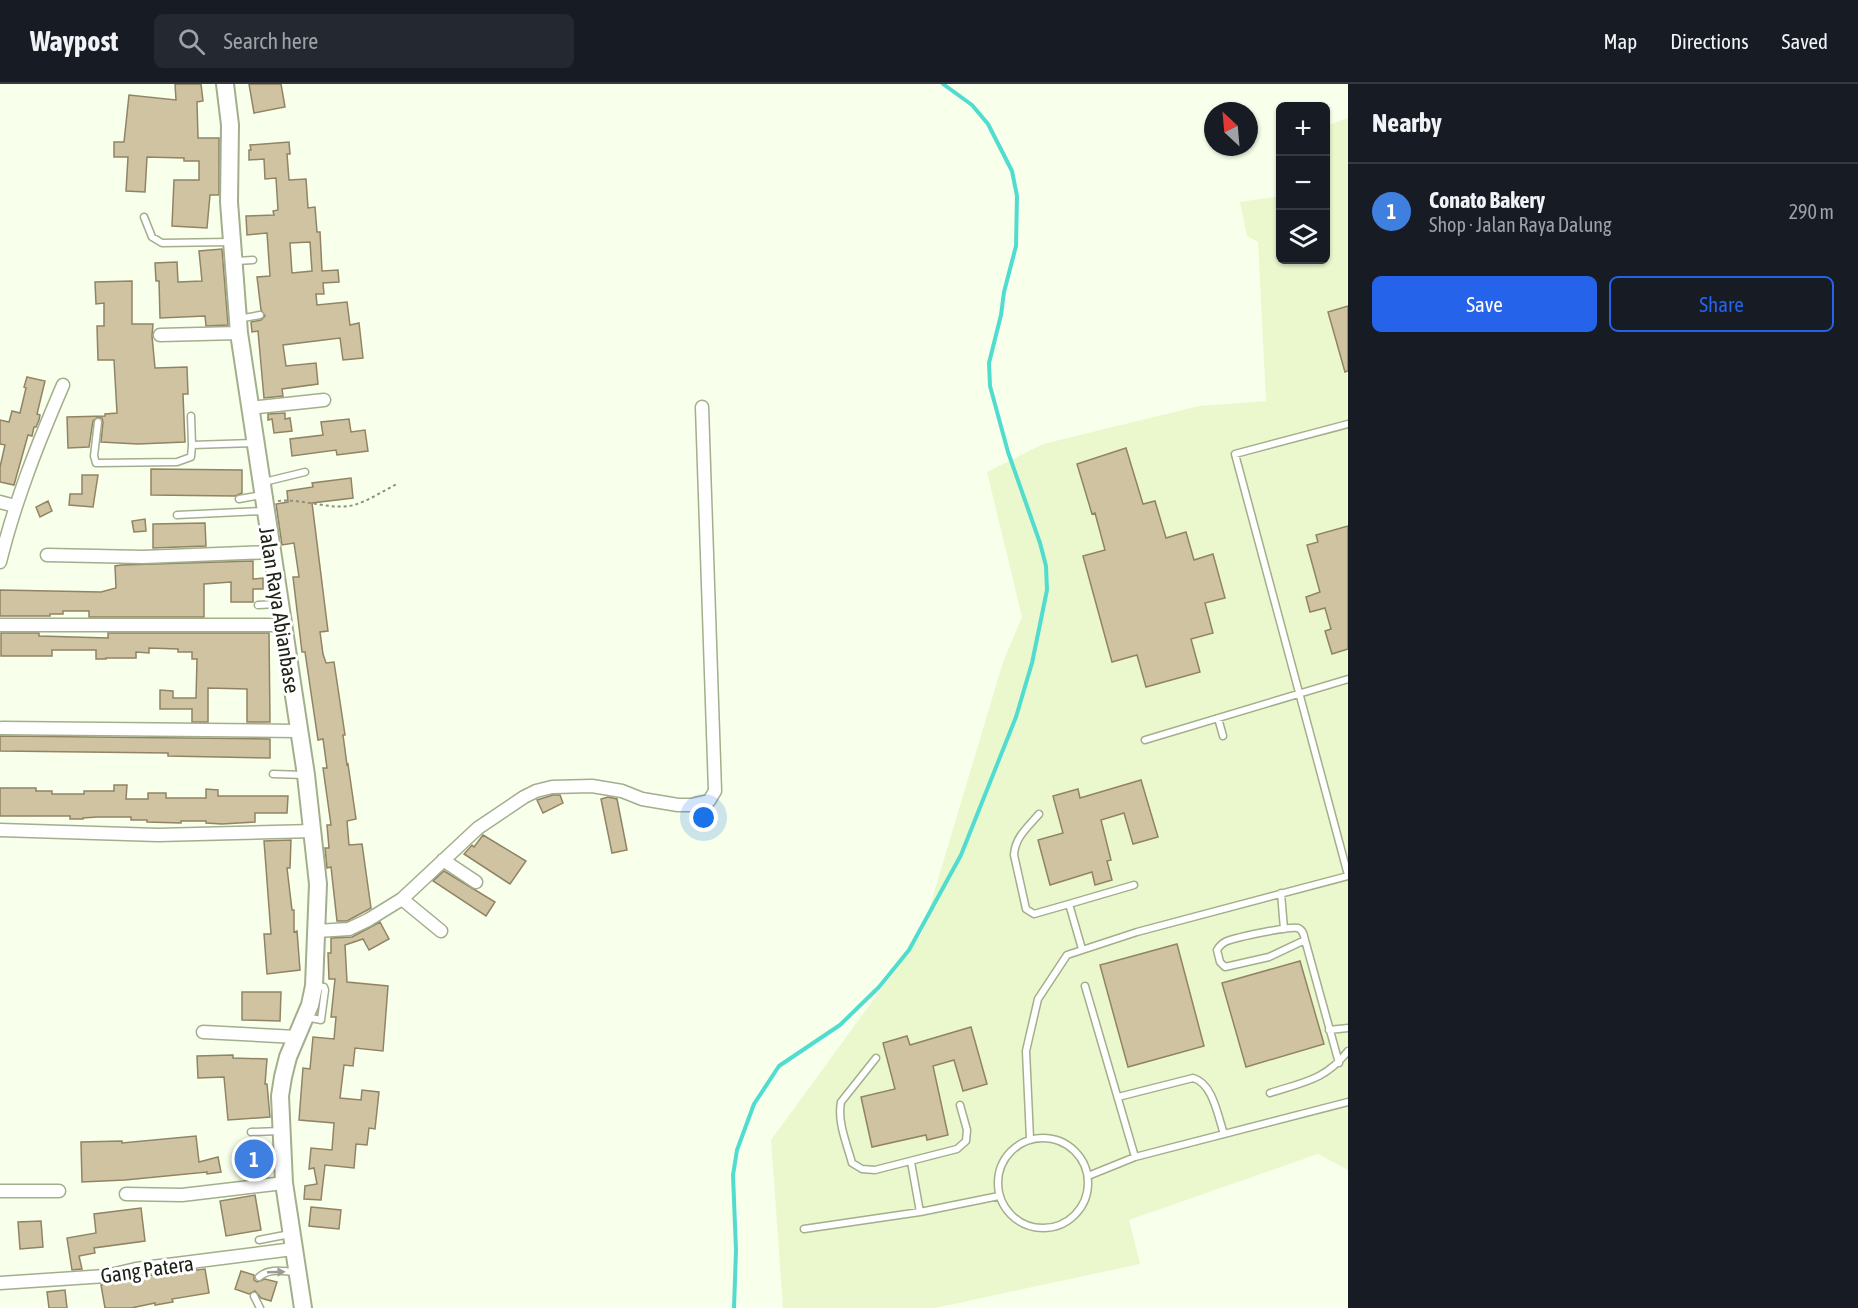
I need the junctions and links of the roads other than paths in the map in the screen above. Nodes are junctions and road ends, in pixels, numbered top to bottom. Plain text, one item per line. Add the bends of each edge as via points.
1 (225, 84) edge
2 (144, 217) dead end
3 (231, 242) junction
4 (253, 260) dead end
5 (232, 261) junction
6 (260, 315) dead end
7 (238, 326) junction
8 (160, 335) dead end
9 (63, 385) dead end
10 (324, 400) dead end
11 (702, 406) dead end
12 (250, 408) junction
13 (191, 416) dead end
14 (98, 422) dead end
15 (1348, 424) edge
16 (254, 443) junction
17 (192, 445) junction
18 (305, 472) dead end
19 (263, 498) junction
20 (238, 499) dead end
21 (0, 502) edge
22 (15, 506) junction
23 (177, 515) dead end
24 (2, 548) edge
25 (272, 552) junction
26 (47, 555) dead end
27 (0, 562) edge
28 (280, 603) junction
29 (258, 605) dead end
30 (0, 625) edge
31 (283, 625) junction
32 (1348, 679) edge
33 (1299, 694) junction
34 (1218, 718) junction
35 (2, 728) dead end
36 (298, 731) junction
37 (1223, 736) dead end
38 (1145, 740) dead end
39 (273, 774) dead end
40 (306, 775) junction
41 (1039, 814) dead end
42 (0, 830) edge
43 (313, 831) junction
44 (443, 860) junction
45 (1348, 875) edge
46 (476, 882) dead end
47 (1134, 885) dead end
48 (1281, 893) junction
49 (402, 899) junction
50 (1069, 904) junction
51 (1284, 929) junction
52 (317, 931) junction
53 (441, 931) dead end
54 (1305, 940) junction
55 (1083, 949) junction
56 (1084, 986) dead end
57 (1348, 1028) edge
58 (1329, 1030) junction
59 (203, 1032) dead end
60 (297, 1037) junction
61 (1348, 1051) edge
62 (876, 1058) dead end
63 (1339, 1063) junction
64 (1270, 1093) dead end
65 (1118, 1097) junction
66 (1348, 1102) edge
67 (960, 1105) dead end
68 (281, 1131) junction
69 (251, 1132) dead end
70 (1224, 1134) junction
71 (1030, 1139) junction
72 (1135, 1157) junction
73 (911, 1162) junction
74 (1088, 1176) junction
75 (284, 1183) junction
76 (0, 1191) edge
77 (59, 1191) dead end
78 (126, 1194) dead end
79 (999, 1196) junction
80 (920, 1212) junction
81 (804, 1229) dead end
82 (259, 1240) dead end
83 (292, 1242) junction
84 (296, 1272) junction
85 (259, 1277) dead end
86 (0, 1283) edge
87 (254, 1296) dead end
88 (260, 1308) edge
89 (303, 1308) edge

1 - 3 main road, Jalan Raya Abianbase via 230,125
2 - 3 lane via 152,237 162,243
3 - 5 main road, Jalan Raya Abianbase
4 - 5 lane
5 - 7 main road, Jalan Raya Abianbase
6 - 7 lane
7 - 8 street
7 - 12 main road, Jalan Raya Abianbase
9 - 22 street
10 - 12 street
11 - 44 street via 715,791 706,803 691,805 642,799 592,786 552,787 524,797 478,828
12 - 16 main road, Jalan Raya Abianbase
13 - 17 lane
14 - 17 lane via 94,456 99,464 177,462 191,457
15 - 33 lane via 1234,454
16 - 17 lane
16 - 19 main road, Jalan Raya Abianbase
18 - 19 lane
19 - 20 lane
19 - 23 lane
19 - 25 main road, Jalan Raya Abianbase
21 - 22 street
22 - 24 street
24 - 27 street
25 - 26 street via 143,557
25 - 28 main road, Jalan Raya Abianbase
28 - 29 lane
28 - 31 main road, Jalan Raya Abianbase
30 - 31 street
31 - 36 main road, Jalan Raya Abianbase
32 - 33 lane
33 - 34 lane
33 - 45 lane
34 - 37 lane
34 - 38 lane
35 - 36 street
36 - 40 main road, Jalan Raya Abianbase
39 - 40 lane
40 - 43 main road, Jalan Raya Abianbase
41 - 50 lane via 1014,846 1026,909 1034,914
42 - 43 street via 158,835
43 - 52 main road, Jalan Raya Abianbase
44 - 46 street
44 - 49 street
45 - 48 lane
47 - 50 lane
48 - 51 lane
48 - 55 lane
49 - 52 street via 349,929
49 - 53 street
50 - 55 lane
51 - 54 lane via 1299,929
51 - 54 lane via 1225,941 1217,950 1220,963 1225,968 1253,962
52 - 60 main road, Jalan Raya Abianbase via 314,986
54 - 58 lane
55 - 71 lane via 1067,955 1038,999 1026,1051
56 - 65 lane
57 - 58 lane
58 - 63 lane
59 - 60 street
60 - 68 main road, Jalan Raya Abianbase via 283,1077
61 - 63 lane
62 - 73 lane via 841,1102 839,1110 852,1163 874,1170
63 - 64 lane via 1321,1077
65 - 70 lane via 1197,1079 1206,1085
65 - 72 lane
66 - 70 lane
67 - 73 lane via 966,1141 957,1149
68 - 69 lane
68 - 75 main road, Jalan Raya Abianbase
70 - 72 lane
71 - 74 lane via 1056,1139 1077,1152
71 - 79 lane via 1010,1151 998,1172
72 - 74 lane
73 - 80 lane
74 - 79 lane via 1084,1203 1065,1222 1048,1226 1039,1228 1014,1218
75 - 78 street via 182,1195
75 - 83 main road, Jalan Raya Abianbase
76 - 77 street
79 - 80 lane
80 - 81 lane
82 - 83 lane
83 - 84 main road, Jalan Raya Abianbase
83 - 86 street, Gang Patera via 106,1276
85 -> 84 lane via 271,1271
84 - 89 main road, Jalan Raya Abianbase
87 - 88 lane

